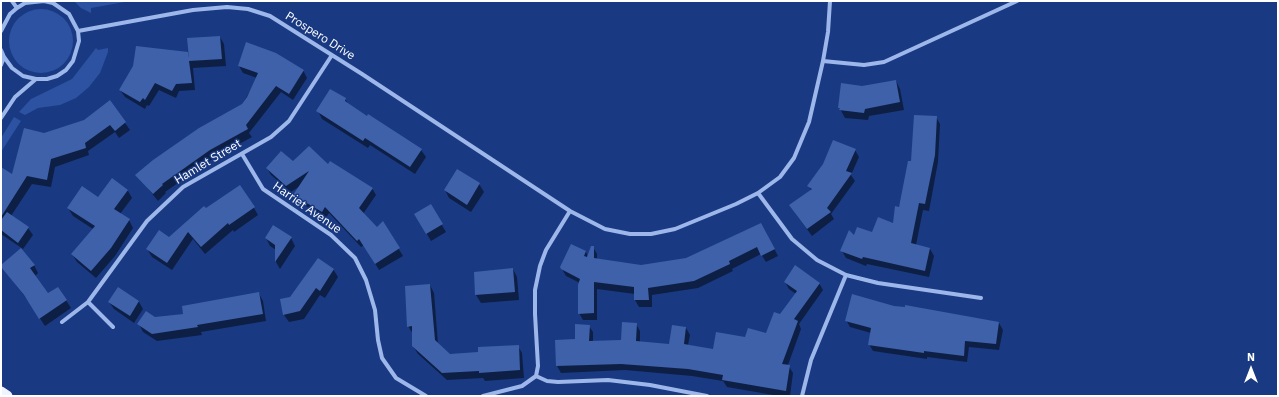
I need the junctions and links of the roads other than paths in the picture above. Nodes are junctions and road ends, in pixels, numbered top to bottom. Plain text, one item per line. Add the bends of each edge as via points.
1 (12, 1) edge
2 (830, 1) edge
3 (1017, 1) edge
4 (17, 8) junction
5 (1, 31) edge
6 (78, 31) junction
7 (1, 50) edge
8 (332, 55) junction
9 (4, 57) junction
10 (823, 61) junction
11 (1, 65) edge
12 (36, 80) junction
13 (1, 118) edge
14 (242, 154) junction
15 (758, 193) junction
16 (570, 211) junction
17 (846, 275) junction
18 (981, 298) dead end
19 (88, 302) junction
20 (62, 322) dead end
21 (113, 327) dead end
22 (536, 376) junction
23 (1, 392) edge
24 (7, 396) edge
25 (426, 396) edge
26 (483, 396) edge
27 (707, 396) edge
28 (802, 396) edge

1 - 4 street
2 - 10 street, Prospero Drive
3 - 10 street via 884,62 864,65
4 - 5 street via 10,14
4 - 6 street via 35,1 53,3 69,14
6 - 8 street, Prospero Drive via 193,10 227,7 248,9 270,16
6 - 12 street via 77,52 66,70 57,76
7 - 9 street
8 - 14 street, Hamlet Street via 289,121
8 - 16 street, Prospero Drive
9 - 11 street
9 - 12 street via 12,68 23,76
10 - 15 street, Prospero Drive via 810,122 794,158 780,177
12 - 13 street via 15,97
14 - 19 street, Hamlet Street via 183,187 148,221
14 - 25 street, Harriet Avenue via 263,189 331,235 355,258 376,310 382,358 396,378
15 - 16 street, Prospero Drive via 674,229 651,234 630,234 605,229
15 - 17 street via 792,239 817,260
16 - 22 street via 546,250 535,290 538,366
17 - 18 street via 878,283
17 - 28 street via 811,360
19 - 20 street, Hamlet Street
19 - 21 street
22 - 26 street via 522,386
22 - 27 street via 558,382 615,381
23 - 24 highway

